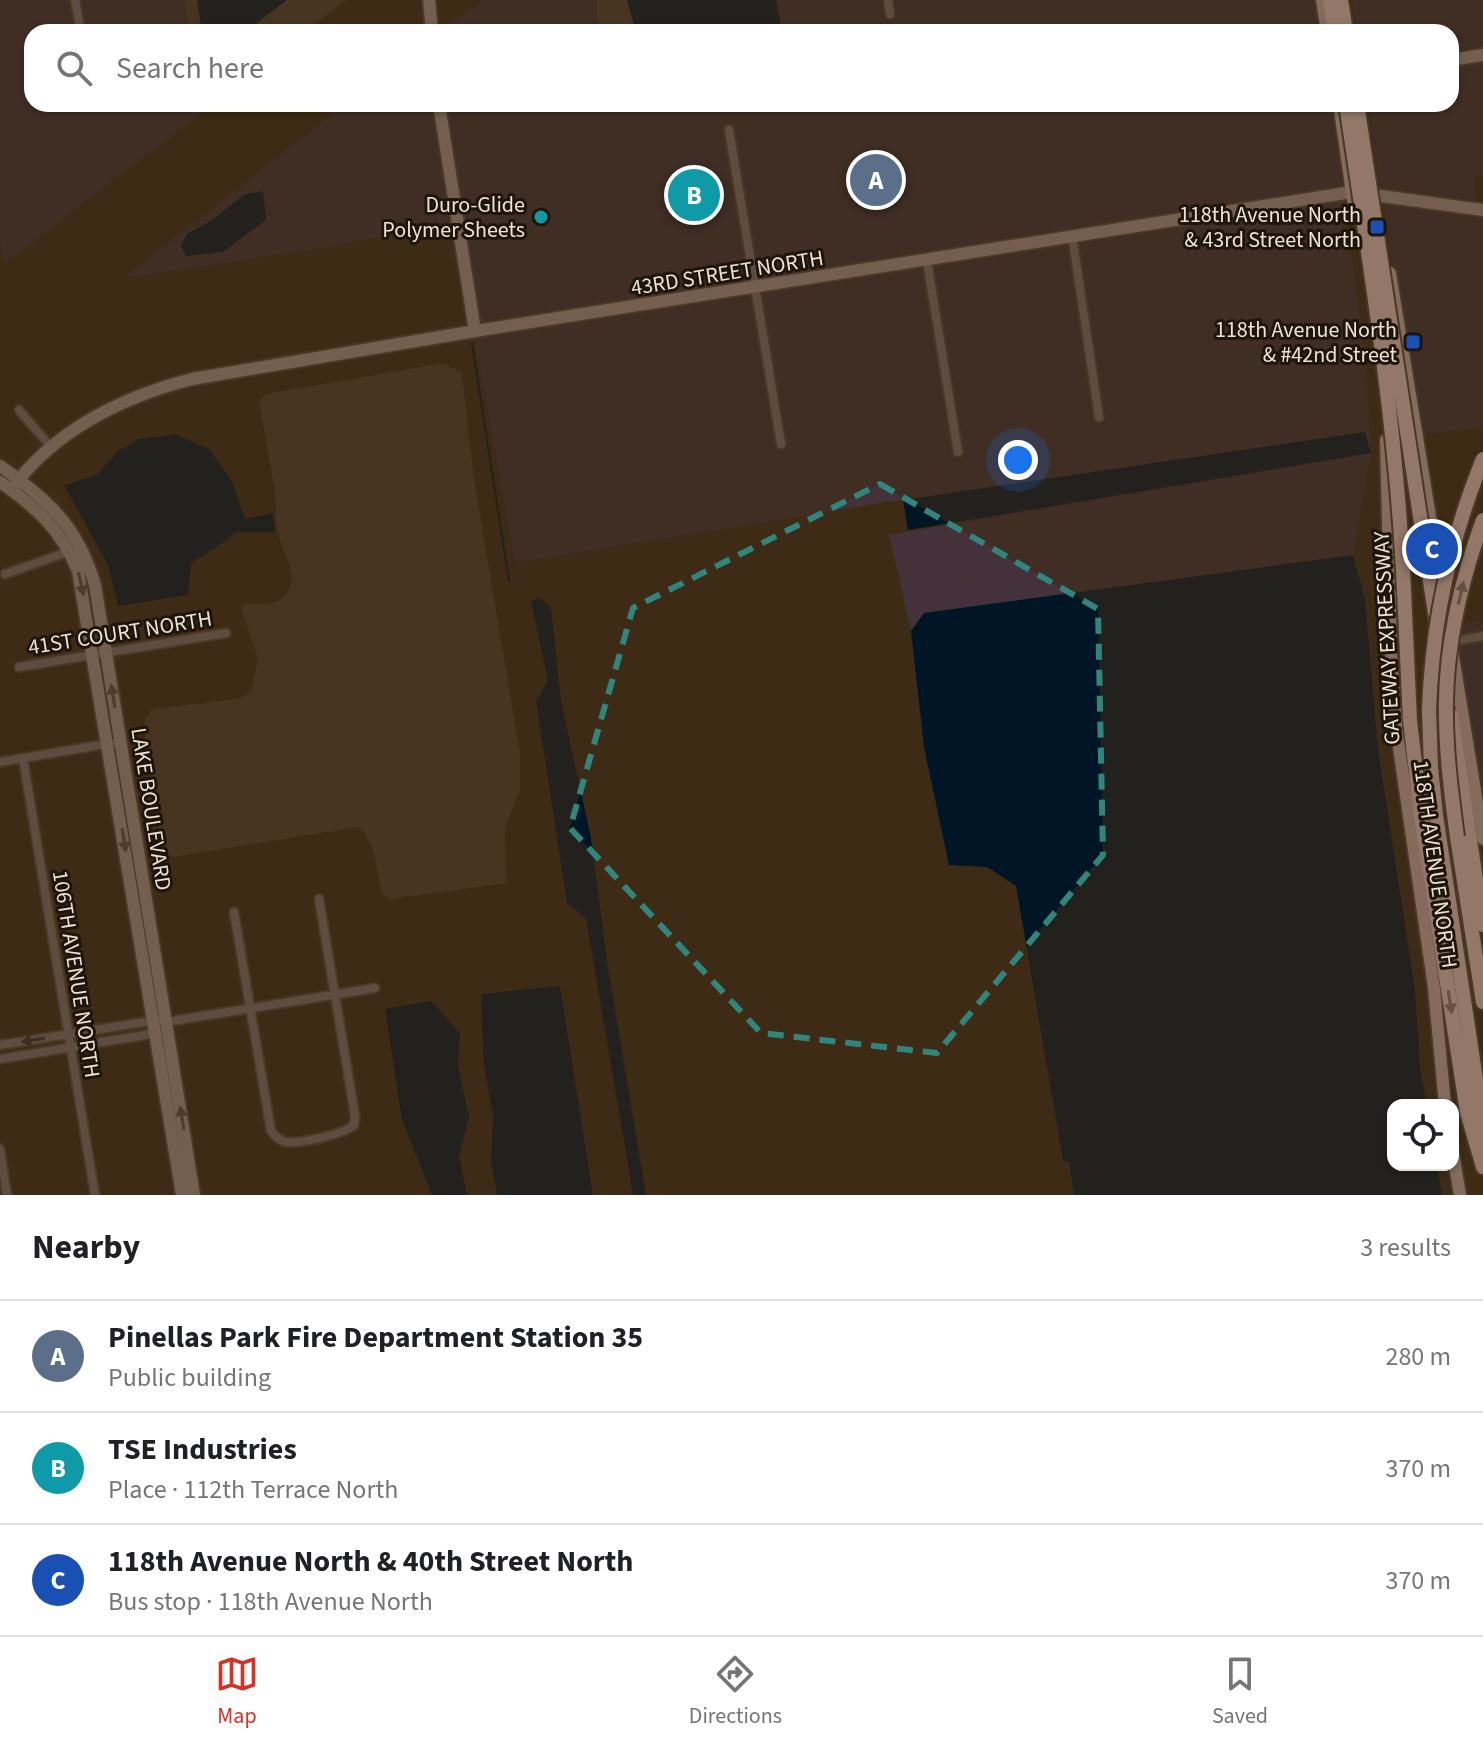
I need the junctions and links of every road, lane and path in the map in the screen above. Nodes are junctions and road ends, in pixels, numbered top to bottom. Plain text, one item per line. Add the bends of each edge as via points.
1 (75, 0) edge
2 (429, 0) edge
3 (888, 0) edge
4 (1322, 0) edge
5 (1330, 0) edge
6 (1344, 0) edge
7 (890, 14) dead end
8 (80, 24) edge
9 (431, 24) edge
10 (1326, 24) edge
11 (1334, 24) edge
12 (1348, 24) edge
13 (1483, 55) edge
14 (1459, 59) edge
15 (440, 112) edge
16 (1340, 112) edge
17 (1347, 112) edge
18 (1361, 112) edge
19 (1362, 112) edge
20 (729, 130) dead end
21 (1352, 192) junction
22 (1378, 197) junction
23 (1483, 210) edge
24 (1072, 235) junction
25 (927, 261) junction
26 (755, 288) junction
27 (475, 331) junction
28 (19, 410) dead end
29 (1099, 417) dead end
30 (781, 444) dead end
31 (50, 446) junction
32 (958, 452) dead end
33 (1483, 459) edge
34 (0, 466) edge
35 (0, 482) edge
36 (15, 485) junction
37 (1483, 520) edge
38 (76, 549) junction
39 (5, 574) dead end
40 (226, 633) dead end
41 (1483, 636) edge
42 (1449, 642) junction
43 (100, 653) junction
44 (19, 667) dead end
45 (114, 742) junction
46 (23, 758) junction
47 (0, 762) edge
48 (1483, 839) edge
49 (319, 899) dead end
50 (234, 912) dead end
51 (1483, 925) edge
52 (375, 988) dead end
53 (335, 994) junction
54 (1483, 1002) edge
55 (250, 1009) junction
56 (161, 1025) junction
57 (69, 1034) junction
58 (0, 1045) edge
59 (71, 1048) junction
60 (0, 1059) edge
61 (1444, 1099) edge
62 (1483, 1147) edge
63 (0, 1149) edge
64 (1483, 1167) edge
65 (1456, 1171) edge
66 (7, 1195) edge
67 (95, 1195) edge
68 (182, 1195) edge
69 (194, 1195) edge
70 (1460, 1195) edge

1 - 8 street
2 - 9 street
3 - 7 street
4 - 10 main road
5 - 11 highway
6 - 12 highway
13 - 14 street
15 - 27 street
16 - 21 main road, 118TH AVENUE NORTH
17 -> 64 highway, GATEWAY EXPRESSWAY, bridge via 1400,502 1410,721 1422,822 1467,1112
18 - 51 highway, GATEWAY EXPRESSWAY, bridge
19 - 22 main road
20 - 26 street
21 - 22 street, 43RD STREET NORTH
21 - 24 street, 43RD STREET NORTH
21 - 61 main road, 118TH AVENUE NORTH via 1386,420 1396,727
22 - 23 street, 43RD STREET NORTH
22 - 42 main road
24 - 25 street, 43RD STREET NORTH
24 - 29 street
25 - 26 street, 43RD STREET NORTH
25 - 32 street
26 - 27 street, 43RD STREET NORTH
26 - 30 street
27 - 31 street, 43RD STREET NORTH via 173,384 95,417
28 - 31 street
31 - 36 street, 43RD STREET NORTH
33 - 62 highway, GATEWAY EXPRESSWAY, bridge via 1440,599 1429,710 1432,783
34 - 36 street, LAKE BOULEVARD
35 - 36 street, LAKE BOULEVARD
36 - 38 street, LAKE BOULEVARD
54 -> 37 highway, bridge via 1457,837 1447,678 1456,613
38 - 39 street
38 - 43 street, LAKE BOULEVARD via 95,585
40 - 43 street, 41ST COURT NORTH
41 - 42 street
42 - 48 main road
43 - 44 street, 41ST COURT NORTH
43 - 45 street, LAKE BOULEVARD
45 - 46 street
45 - 56 street, LAKE BOULEVARD
46 - 47 street
46 - 57 street, 106TH AVENUE NORTH
49 - 53 street
50 - 55 street
52 - 53 street
53 - 55 street
53 - 55 street via 355,1116 345,1132 286,1142 271,1131
55 - 56 street
56 - 57 street
56 - 59 street
56 - 68 street, LAKE BOULEVARD
69 -> 56 street, LAKE BOULEVARD
57 -> 58 street
57 - 59 street, 106TH AVENUE NORTH
59 - 60 street
59 - 67 street, 106TH AVENUE NORTH
63 - 66 street
65 - 70 main road

